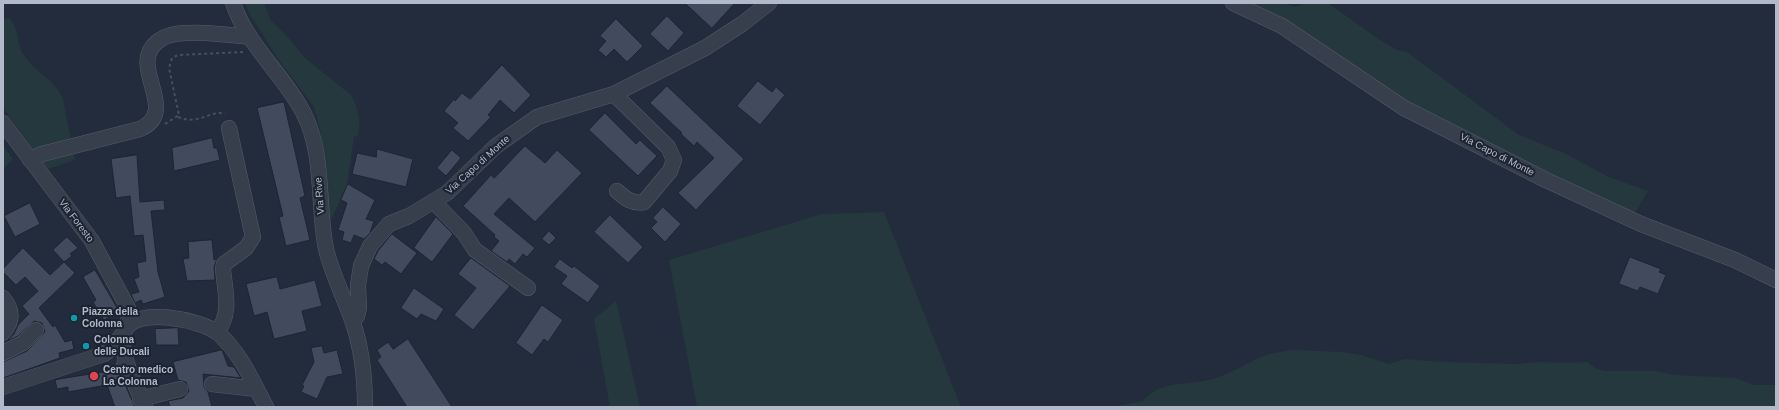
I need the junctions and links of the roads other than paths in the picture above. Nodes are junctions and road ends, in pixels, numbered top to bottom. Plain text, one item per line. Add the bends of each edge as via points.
1 (233, 3) edge
2 (769, 3) edge
3 (1233, 3) edge
4 (250, 37) junction
5 (614, 94) junction
6 (3, 123) edge
7 (229, 128) road end
8 (30, 160) junction
9 (617, 191) dead end
10 (434, 202) junction
11 (1776, 280) edge
12 (528, 288) dead end
13 (3, 298) edge
14 (133, 320) junction
15 (353, 321) junction
16 (36, 330) dead end
17 (217, 332) junction
18 (3, 333) edge
19 (3, 353) edge
20 (91, 360) junction
21 (130, 373) junction
22 (212, 384) dead end
23 (3, 387) edge
24 (180, 389) dead end
25 (257, 389) junction
26 (142, 403) edge
27 (266, 407) edge
28 (365, 407) edge

1 - 4 street, Via Rive
2 - 5 street, Via Capo di Monte via 704,48
3 - 11 street, Via Capo di Monte via 1288,29 1404,108 1546,180 1642,224 1735,260
4 - 8 street via 212,34 167,36 155,44 148,58 157,106 156,115 151,122 140,128 42,154
4 - 15 street, Via Rive via 304,113 315,143 321,218 327,252
5 - 9 street via 668,147 674,160 670,171 644,202 636,204
5 - 10 street, Via Capo di Monte via 537,117 496,146
6 - 8 street, Via Foresto
7 - 17 street via 252,237 246,248 224,264 227,314
8 - 14 street, Via Foresto via 92,241
10 - 12 street via 464,233 475,250
10 - 15 street, Via Capo di Monte via 388,224 370,246 361,266 358,285 359,308
13 - 18 street via 9,305 11,316 9,325
14 - 17 street via 192,322
14 - 20 street via 108,352
14 - 21 street via 123,343
15 - 28 street, Via Rive via 360,351
16 - 19 street via 23,343
17 - 25 street via 233,350
20 - 21 street via 117,360 124,364
20 - 23 street
21 - 26 street
22 - 25 street
24 - 26 street
25 - 27 street

